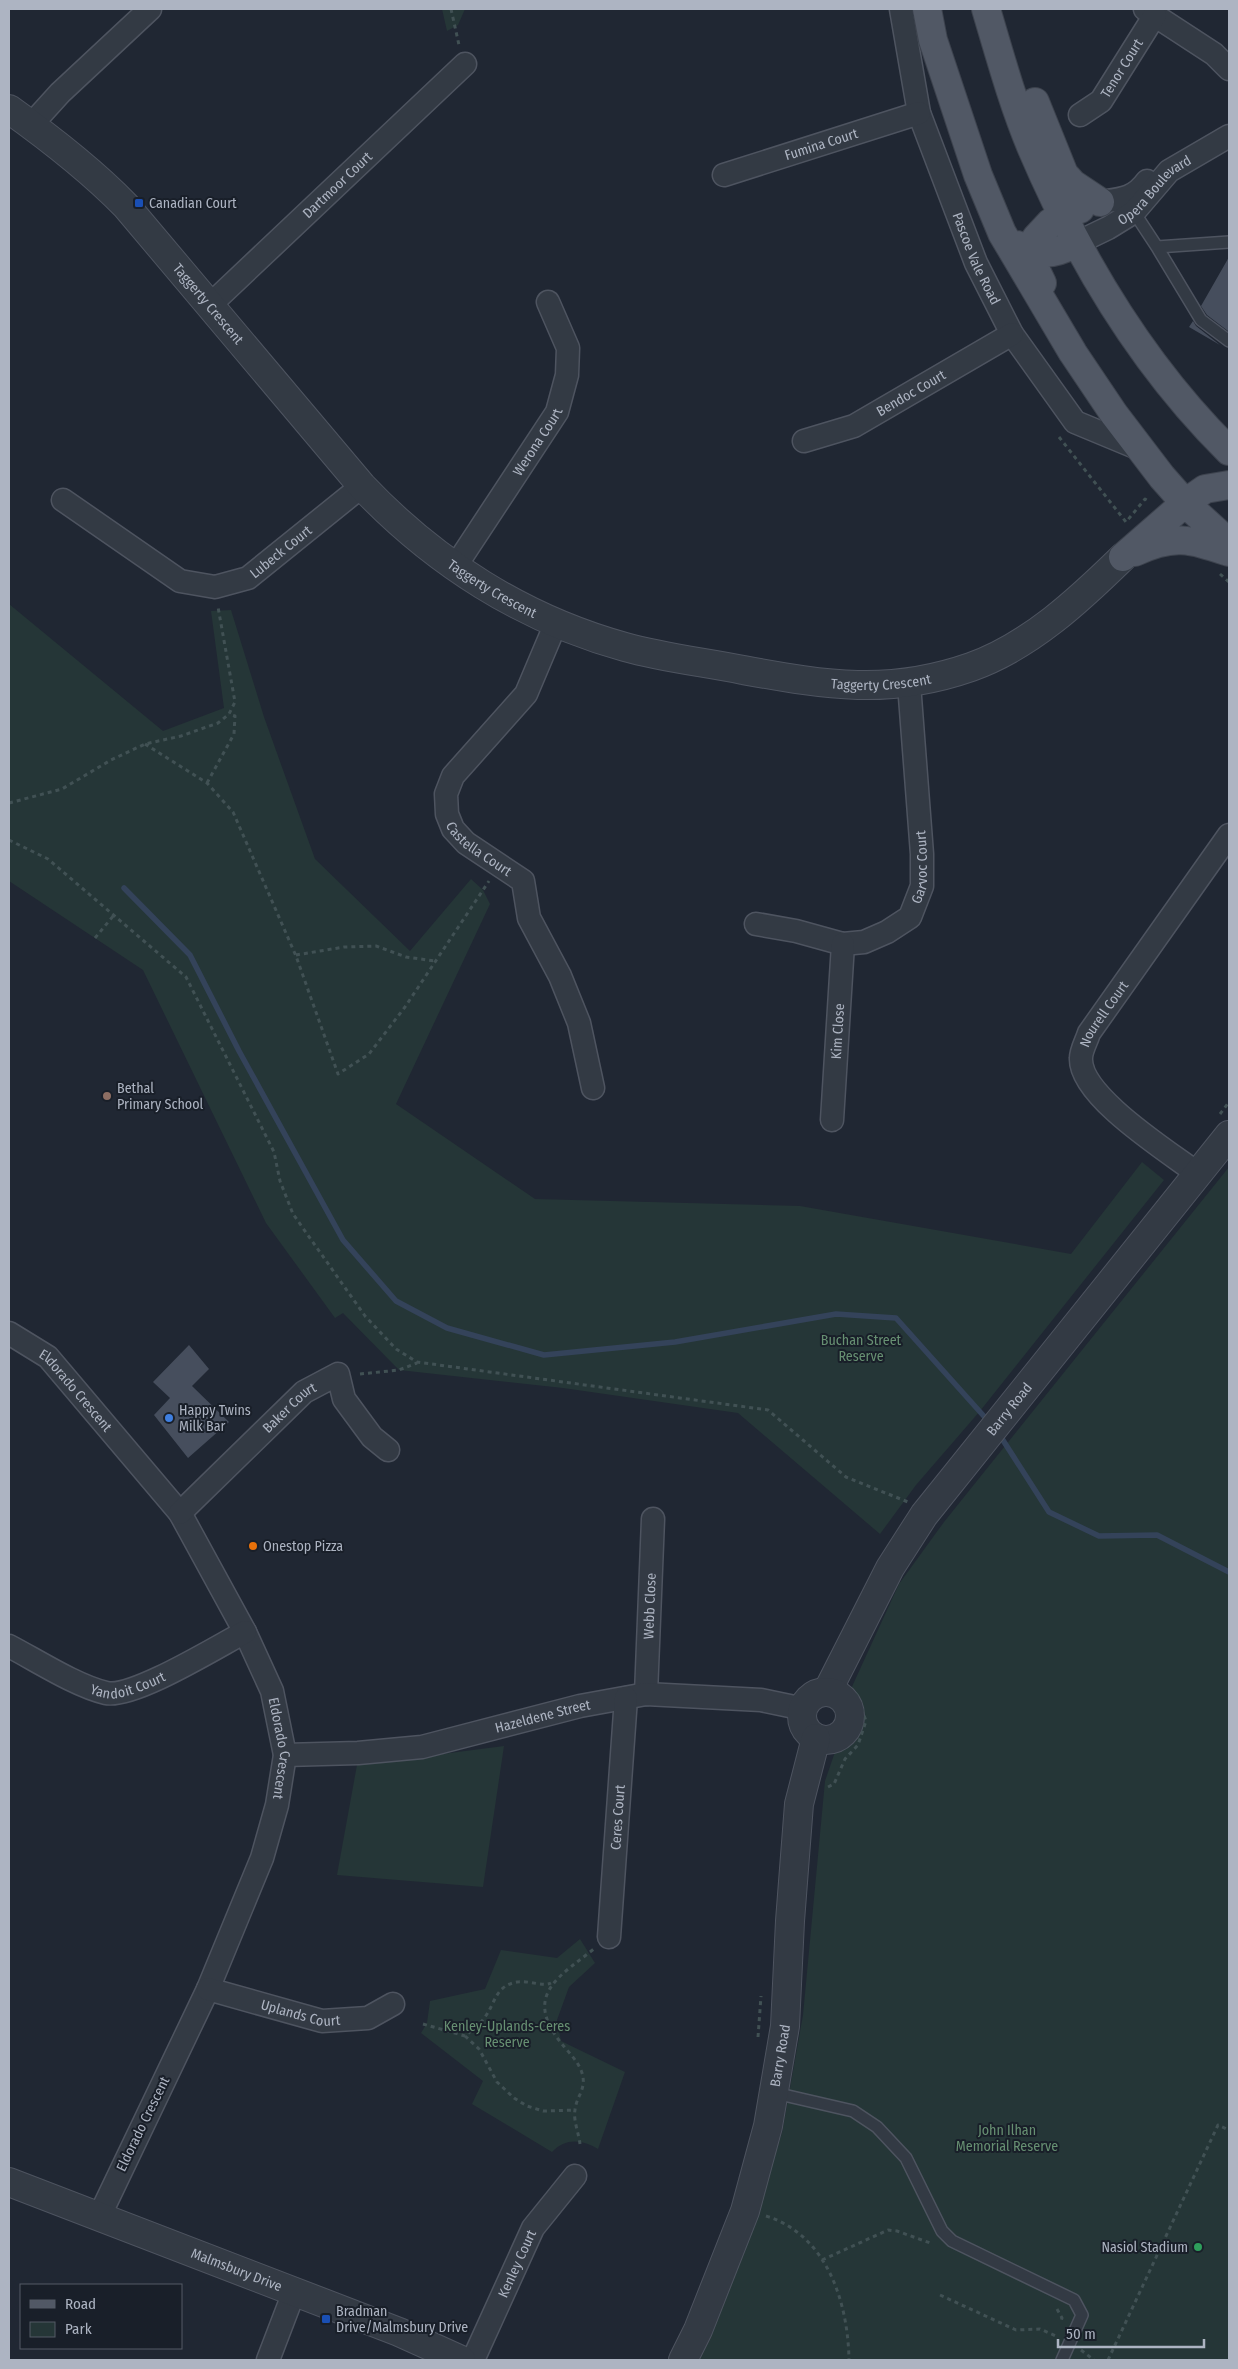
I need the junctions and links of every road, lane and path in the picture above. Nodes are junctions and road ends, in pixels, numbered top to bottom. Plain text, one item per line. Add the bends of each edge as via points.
1 (150, 9) edge
2 (451, 9) edge
3 (901, 9) edge
4 (927, 9) edge
5 (986, 9) edge
6 (991, 9) edge
7 (1150, 12) edge
8 (465, 64) joint
9 (1229, 69) edge
10 (9, 109) edge
11 (919, 113) junction
12 (1080, 115) dead end
13 (31, 125) junction
14 (1229, 125) edge
15 (1229, 136) edge
16 (724, 175) dead end
17 (1119, 204) junction
18 (1062, 215) junction
19 (1002, 233) junction
20 (1229, 242) edge
21 (1077, 243) junction
22 (1157, 247) junction
23 (1033, 252) junction
24 (548, 302) dead end
25 (210, 305) junction
26 (1012, 334) junction
27 (1229, 340) edge
28 (1073, 353) junction
29 (804, 441) dead end
30 (1225, 444) edge
31 (1140, 449) junction
32 (1162, 477) junction
33 (1229, 485) edge
34 (362, 486) junction
35 (63, 500) dead end
36 (1185, 503) junction
37 (1229, 543) edge
38 (1229, 552) edge
39 (1123, 557) junction
40 (455, 567) junction
41 (215, 587) junction
42 (556, 623) junction
43 (909, 684) junction
44 (230, 714) junction
45 (145, 744) junction
46 (208, 783) junction
47 (9, 804) edge
48 (1229, 835) edge
49 (9, 840) edge
50 (498, 867) junction
51 (114, 915) junction
52 (756, 924) dead end
53 (95, 938) dead end
54 (843, 944) junction
55 (296, 956) junction
56 (435, 961) junction
57 (593, 1088) dead end
58 (832, 1120) dead end
59 (1227, 1139) edge
60 (1198, 1174) junction
61 (9, 1333) edge
62 (417, 1362) junction
63 (338, 1374) junction
64 (388, 1450) dead end
65 (180, 1513) junction
66 (924, 1515) junction
67 (653, 1519) dead end
68 (245, 1632) junction
69 (9, 1646) edge
70 (840, 1689) junction
71 (636, 1696) junction
72 (804, 1709) junction
73 (816, 1738) junction
74 (285, 1755) junction
75 (845, 1760) dead end
76 (609, 1937) joint
77 (554, 1981) junction
78 (762, 1988) dead end
79 (208, 1989) junction
80 (393, 2004) dead end
81 (423, 2024) dead end
82 (465, 2036) junction
83 (757, 2046) dead end
84 (775, 2093) junction
85 (575, 2110) junction
86 (1229, 2130) edge
87 (580, 2144) dead end
88 (575, 2176) dead end
89 (9, 2182) edge
90 (745, 2211) junction
91 (98, 2217) junction
92 (941, 2248) dead end
93 (822, 2260) junction
94 (294, 2292) junction
95 (940, 2294) dead end
96 (1056, 2305) dead end
97 (1056, 2336) junction
98 (1070, 2344) junction
99 (268, 2360) edge
100 (462, 2360) edge
101 (473, 2360) edge
102 (683, 2360) edge
103 (849, 2360) edge
104 (1062, 2360) edge
105 (1094, 2360) edge
106 (1108, 2360) edge

1 - 13 street via 60,93
2 - 8 path
3 - 11 street, Pascoe Vale Road
4 - 19 main road, Pascoe Vale Road via 933,40 978,175
5 - 18 main road via 1032,147
6 - 17 main road via 1014,46 1064,174 1073,184
7 - 9 street via 1214,54
7 - 12 street, Tenor Court via 1101,101
8 - 25 street, Dartmoor Court
10 - 13 street, Taggerty Crescent
11 - 16 street, Fumina Court
11 - 26 street, Pascoe Vale Road via 976,263
13 - 25 street, Taggerty Crescent via 106,186
14 - 17 street, Opera Boulevard via 1160,164 1139,191
15 - 17 street, Opera Boulevard
17 - 18 main road
17 - 21 street, Opera Boulevard via 1108,228
17 - 22 lane
18 - 21 main road
18 - 23 main road via 1036,238
19 - 23 main road
19 - 28 main road, Pascoe Vale Road
20 - 22 lane
21 - 23 main road via 1062,251
21 - 30 main road via 1137,339 1189,408
22 - 27 lane via 1201,320
23 - 28 main road via 1032,262
24 - 40 street, Werona Court via 568,348 567,375 556,412
25 - 34 street, Taggerty Crescent
26 - 29 street, Bendoc Court via 854,426
26 - 31 street, Pascoe Vale Road via 1075,422
28 - 31 main road, Pascoe Vale Road
31 - 32 main road, Pascoe Vale Road
32 - 36 main road, Pascoe Vale Road
32 - 39 main road via 1152,510
33 - 36 main road via 1205,489
34 - 40 street, Taggerty Crescent via 406,529
34 - 41 street, Lubeck Court via 248,578
35 - 41 street, Lubeck Court via 180,581
36 - 37 main road, Pascoe Vale Road
36 - 39 main road
38 - 39 main road via 1178,539 1157,542
39 - 43 street, Taggerty Crescent via 1067,609 1005,652 972,667
40 - 42 street, Taggerty Crescent via 517,605
41 - 44 path via 235,702
42 - 43 street, Taggerty Crescent via 626,647 794,679 837,685
42 - 50 street, Castella Court via 526,694 453,776 446,794 447,814 453,829
43 - 54 street, Garvoc Court via 922,886 910,917 864,942
44 - 45 path via 218,723
44 - 46 path via 235,716 234,734
45 - 46 path
45 - 47 path via 62,789
46 - 55 path via 233,812
48 - 60 street, Nourell Court via 1089,1032 1081,1058 1084,1076 1108,1106
49 - 51 path via 48,859
50 - 56 path
50 - 57 street, Castella Court via 523,882 529,918 560,976 578,1023
51 - 53 path
51 - 62 path via 186,977 274,1152 280,1181 293,1214 365,1316 396,1349
52 - 54 street, Garvoc Court
54 - 58 street, Kim Close
55 - 56 path via 344,947 376,946 406,957
55 - 56 path via 338,1074 369,1054
59 - 60 street, Barry Road
60 - 66 street, Barry Road
61 - 65 street, Eldorado Crescent via 48,1357
62 - 63 path via 399,1370
62 - 66 path via 768,1410 846,1476 905,1499
63 - 64 street, Baker Court via 344,1399 372,1437
63 - 65 street, Baker Court via 304,1392
65 - 68 street, Eldorado Crescent
66 - 70 street, Barry Road via 890,1568
67 - 71 street, Webb Close
68 - 69 street, Yandoit Court via 146,1685 107,1694
68 - 74 street, Eldorado Crescent via 272,1691
70 - 72 street via 812,1697
70 - 73 street via 841,1698 849,1710 848,1726 838,1737
70 - 75 path via 866,1721 858,1744
71 - 72 street, Hazeldene Street via 761,1700
71 - 74 street, Hazeldene Street via 580,1706 422,1747
71 - 76 street, Ceres Court
72 - 73 street via 803,1722
73 - 84 street, Barry Road via 799,1804 785,2026
74 - 79 street, Eldorado Crescent via 277,1805 262,1858
76 - 77 path
77 - 82 path via 548,1984 516,1982 504,1986 492,2001 486,2016
77 - 85 path via 548,1989 545,2005 547,2022 575,2059 582,2074 583,2090
78 - 83 path
79 - 80 street, Uplands Court via 322,2021 368,2018
79 - 91 street, Eldorado Crescent
81 - 82 path
82 - 85 path via 479,2050 498,2082 514,2098 543,2111
84 - 90 street, Barry Road
84 - 98 lane via 853,2111 877,2127 906,2158 942,2230 952,2241 1074,2300 1082,2314
85 - 87 path
86 - 106 path via 1218,2125
88 - 101 street, Kenley Court via 533,2228
89 - 91 street, Malmsbury Drive
90 - 93 path via 788,2224 810,2241
90 - 102 street, Barry Road
91 - 94 street, Malmsbury Drive
92 - 93 path via 888,2230
93 - 103 path via 837,2288 849,2335
94 - 99 street
94 - 100 street, Malmsbury Drive
95 - 97 path via 1016,2330 1040,2329
96 - 97 path via 1062,2318
97 - 98 path
98 - 104 lane
98 - 105 path

